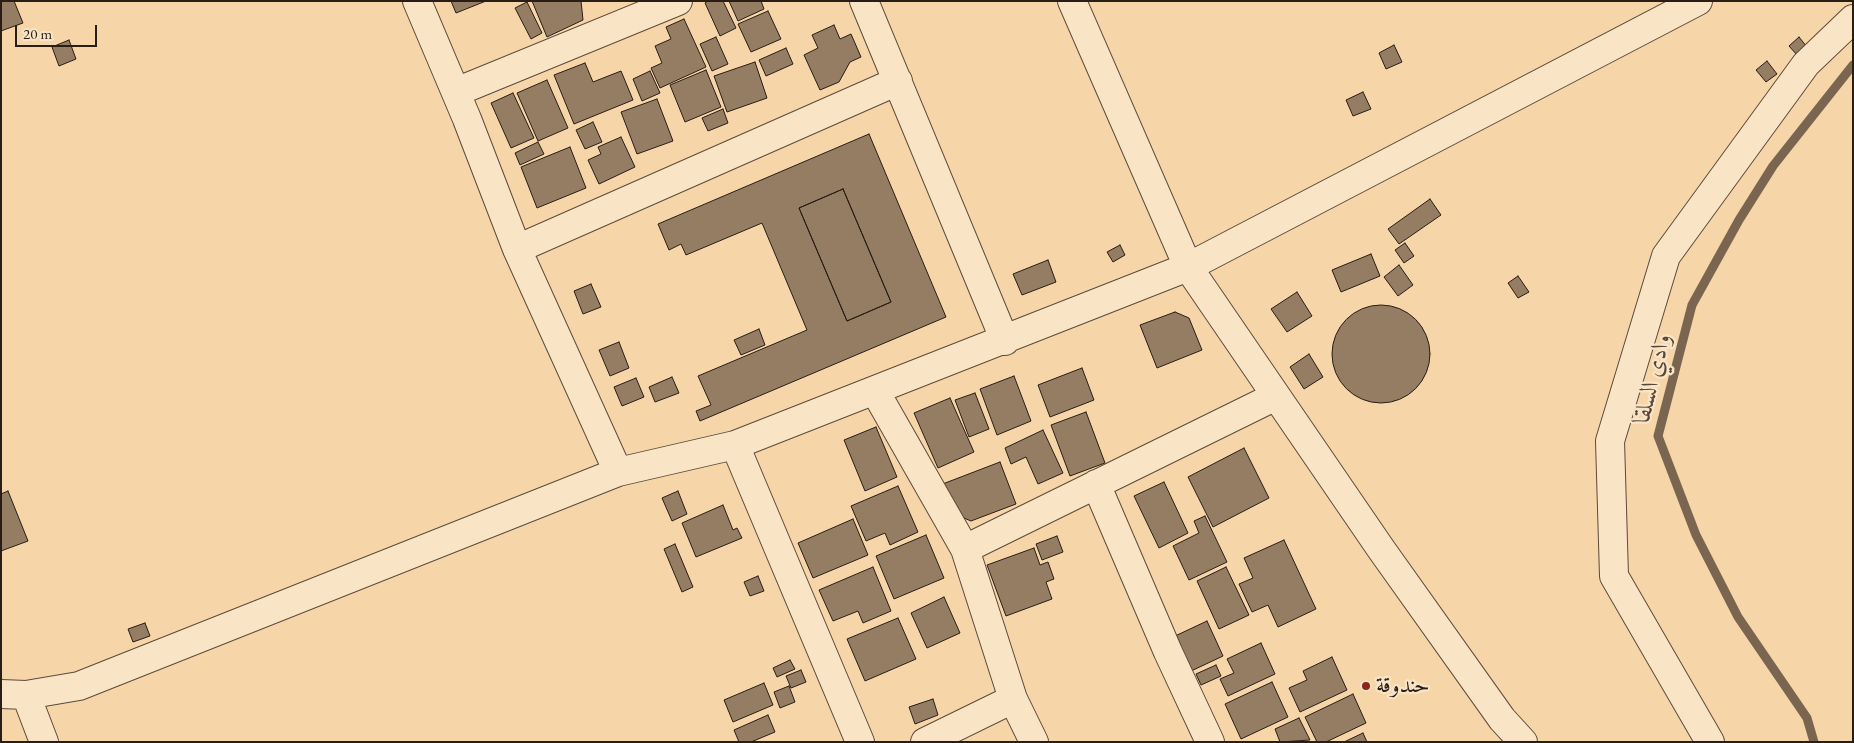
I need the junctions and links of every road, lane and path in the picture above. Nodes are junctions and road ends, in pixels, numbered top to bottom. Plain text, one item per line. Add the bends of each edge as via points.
1 (417, 1) edge
2 (678, 1) edge
3 (864, 1) edge
4 (1072, 1) edge
5 (1698, 1) edge
6 (1853, 19) edge
7 (898, 81) junction
8 (456, 92) junction
9 (517, 249) junction
10 (1188, 267) junction
11 (1005, 341) junction
12 (875, 391) junction
13 (1276, 396) junction
14 (735, 445) junction
15 (618, 472) junction
16 (1096, 484) junction
17 (965, 549) junction
18 (14, 695) edge
19 (1014, 699) junction
20 (44, 742) edge
21 (860, 742) edge
22 (925, 742) edge
23 (1034, 742) edge
24 (1210, 742) edge
25 (1523, 742) edge
26 (1710, 742) edge

1 - 8 street
2 - 8 street
3 - 7 street
4 - 10 street
5 - 10 street
6 - 26 street via 1806,64 1666,256 1610,441 1614,576
7 - 9 street
7 - 11 street
8 - 9 street
9 - 15 street
10 - 11 street
10 - 13 street
11 - 12 street
12 - 14 street
12 - 17 street
13 - 16 street
13 - 25 street via 1502,719
14 - 15 street
14 - 21 street
15 - 18 street via 79,686
16 - 17 street
16 - 24 street
17 - 19 street
18 - 20 street
19 - 22 street
19 - 23 street

